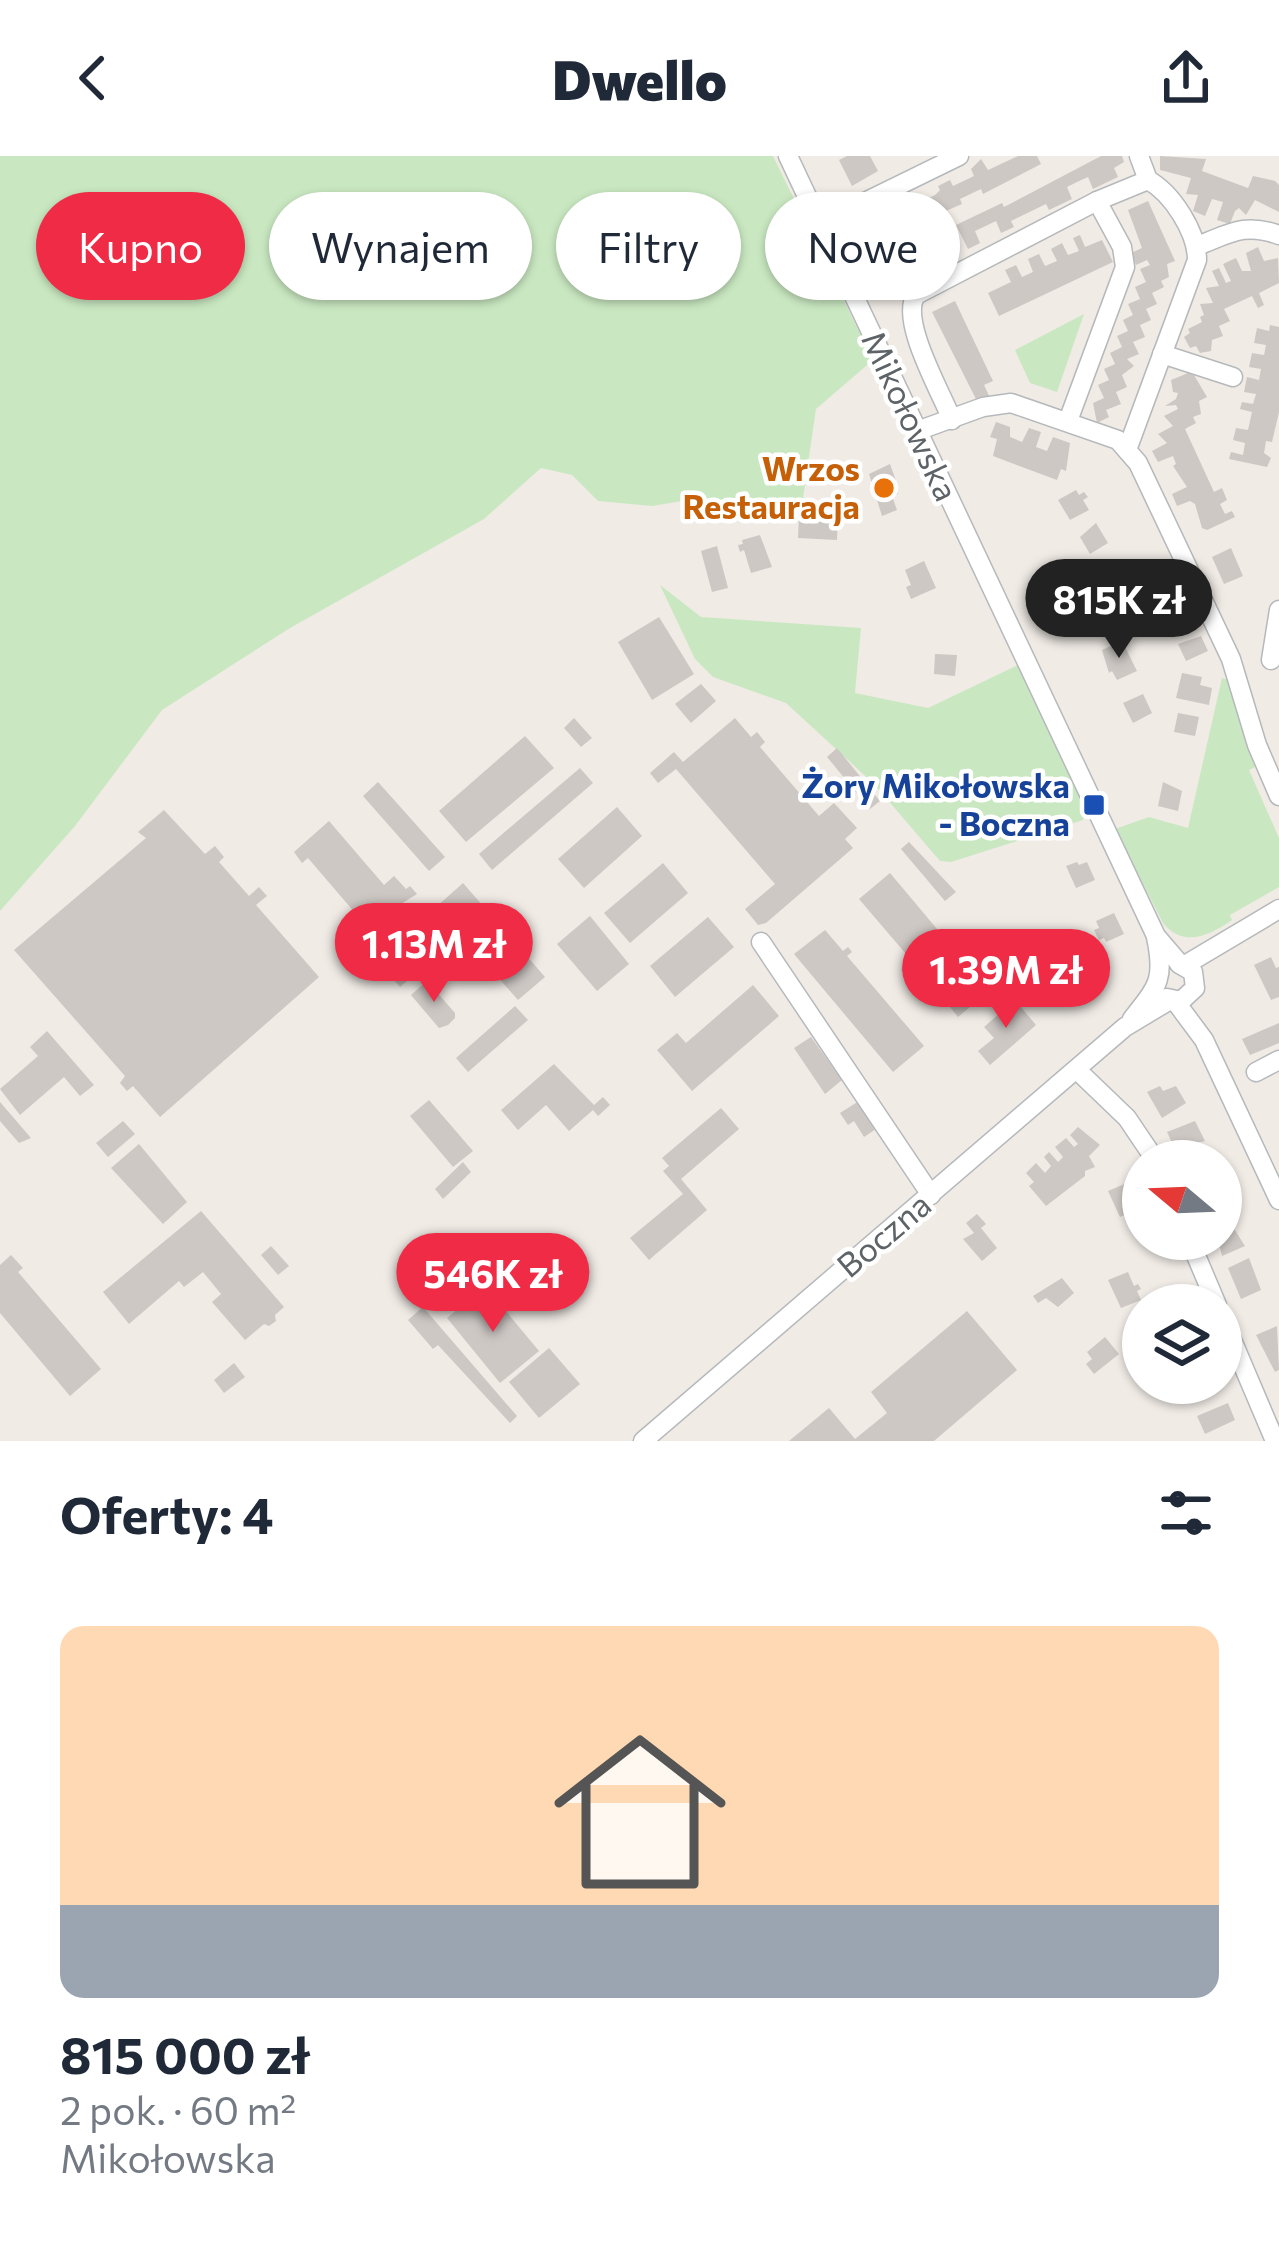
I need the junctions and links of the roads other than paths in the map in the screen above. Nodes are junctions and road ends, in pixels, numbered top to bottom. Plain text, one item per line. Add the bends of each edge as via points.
1 (788, 156) edge
2 (959, 156) edge
3 (1139, 156) edge
4 (1148, 180) junction
5 (805, 192) edge
6 (885, 192) edge
7 (1097, 201) junction
8 (1279, 235) edge
9 (1197, 246) junction
10 (856, 300) edge
11 (1162, 354) junction
12 (1233, 377) dead end
13 (952, 420) junction
14 (1068, 422) junction
15 (917, 430) junction
16 (1127, 450) junction
17 (1279, 610) edge
18 (1231, 659) junction
19 (1275, 660) edge
20 (1279, 796) edge
21 (1279, 909) edge
22 (761, 942) dead end
23 (1178, 982) junction
24 (1279, 1060) edge
25 (1076, 1070) junction
26 (1256, 1072) dead end
27 (1142, 1140) edge
28 (932, 1195) junction
29 (1279, 1200) edge
30 (1242, 1364) edge
31 (643, 1441) edge
32 (1275, 1441) edge

1 - 5 street, Mikołowska
2 - 6 street
3 - 4 street
4 - 7 street
4 - 9 street via 1170,198
7 - 13 street via 934,282 910,304
7 - 14 street via 1125,267
8 - 9 street via 1244,228
9 - 11 street
10 - 15 street, Mikołowska
11 - 12 street
11 - 16 street
13 - 14 street via 1011,403
13 - 15 street
14 - 16 street
15 - 23 street, Mikołowska
16 - 18 street
17 - 19 street
18 - 19 street
18 - 20 street
21 - 23 street
22 - 28 street
23 - 25 street, Boczna
23 - 29 street, Mikołowska
24 - 26 street
25 - 27 street
25 - 28 street, Boczna
28 - 31 street, Boczna
30 - 32 street

